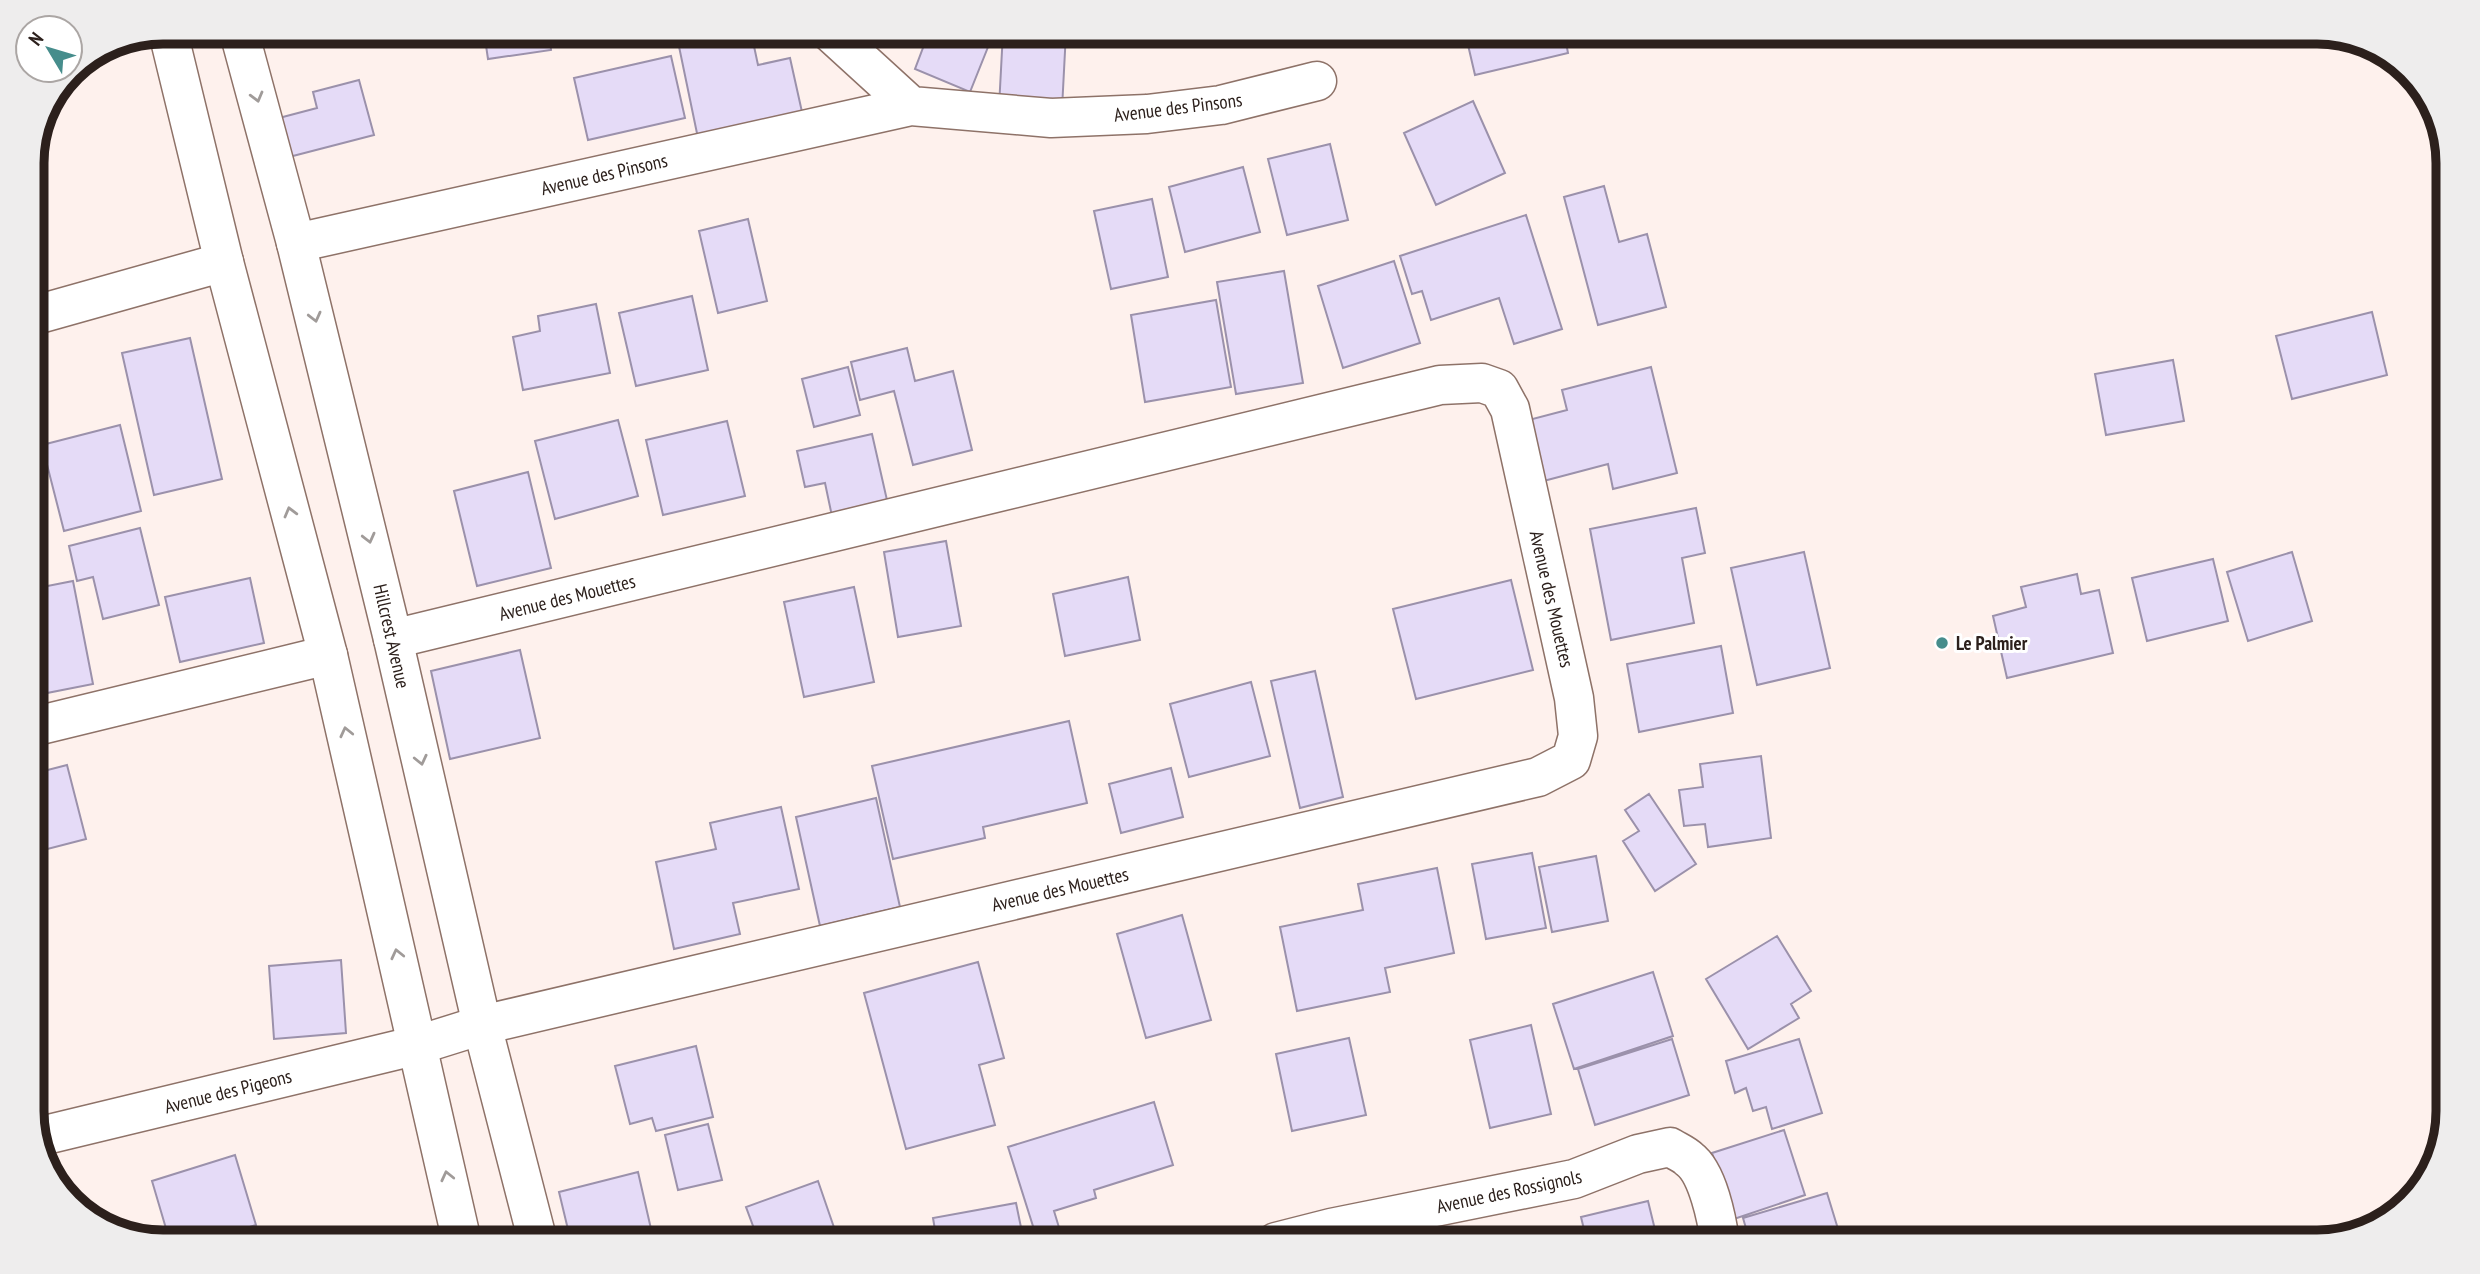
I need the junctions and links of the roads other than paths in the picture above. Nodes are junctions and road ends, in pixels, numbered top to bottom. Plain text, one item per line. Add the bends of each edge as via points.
1 (172, 44) edge
2 (242, 44) edge
3 (843, 44) edge
4 (1317, 81) dead end
5 (911, 106) junction
6 (296, 243) junction
7 (224, 262) junction
8 (44, 313) edge
9 (394, 639) junction
10 (328, 655) junction
11 (44, 724) edge
12 (482, 1025) junction
13 (418, 1045) junction
14 (46, 1135) edge
15 (459, 1230) edge
16 (535, 1230) edge
17 (1354, 1230) edge
18 (1718, 1230) edge

1 - 7 street
2 -> 6 street, Hillcrest Avenue
3 - 5 street
4 - 5 street, Avenue des Pinsons via 1221,105 1147,114 1051,118
5 - 6 street, Avenue des Pinsons
6 -> 9 street, Hillcrest Avenue
7 - 8 street
10 -> 7 street
9 -> 12 street, Hillcrest Avenue
9 - 12 street, Avenue des Mouettes via 1440,385 1482,383 1499,389 1510,409 1574,698 1578,736 1571,760 1538,777
10 - 11 street
13 -> 10 street
12 - 13 street, Avenue des Mouettes
12 - 16 street, Hillcrest Avenue
13 - 14 street, Avenue des Pigeons
15 -> 13 street
17 - 18 street, Avenue des Rossignols via 1574,1179 1670,1147 1692,1160 1705,1182

